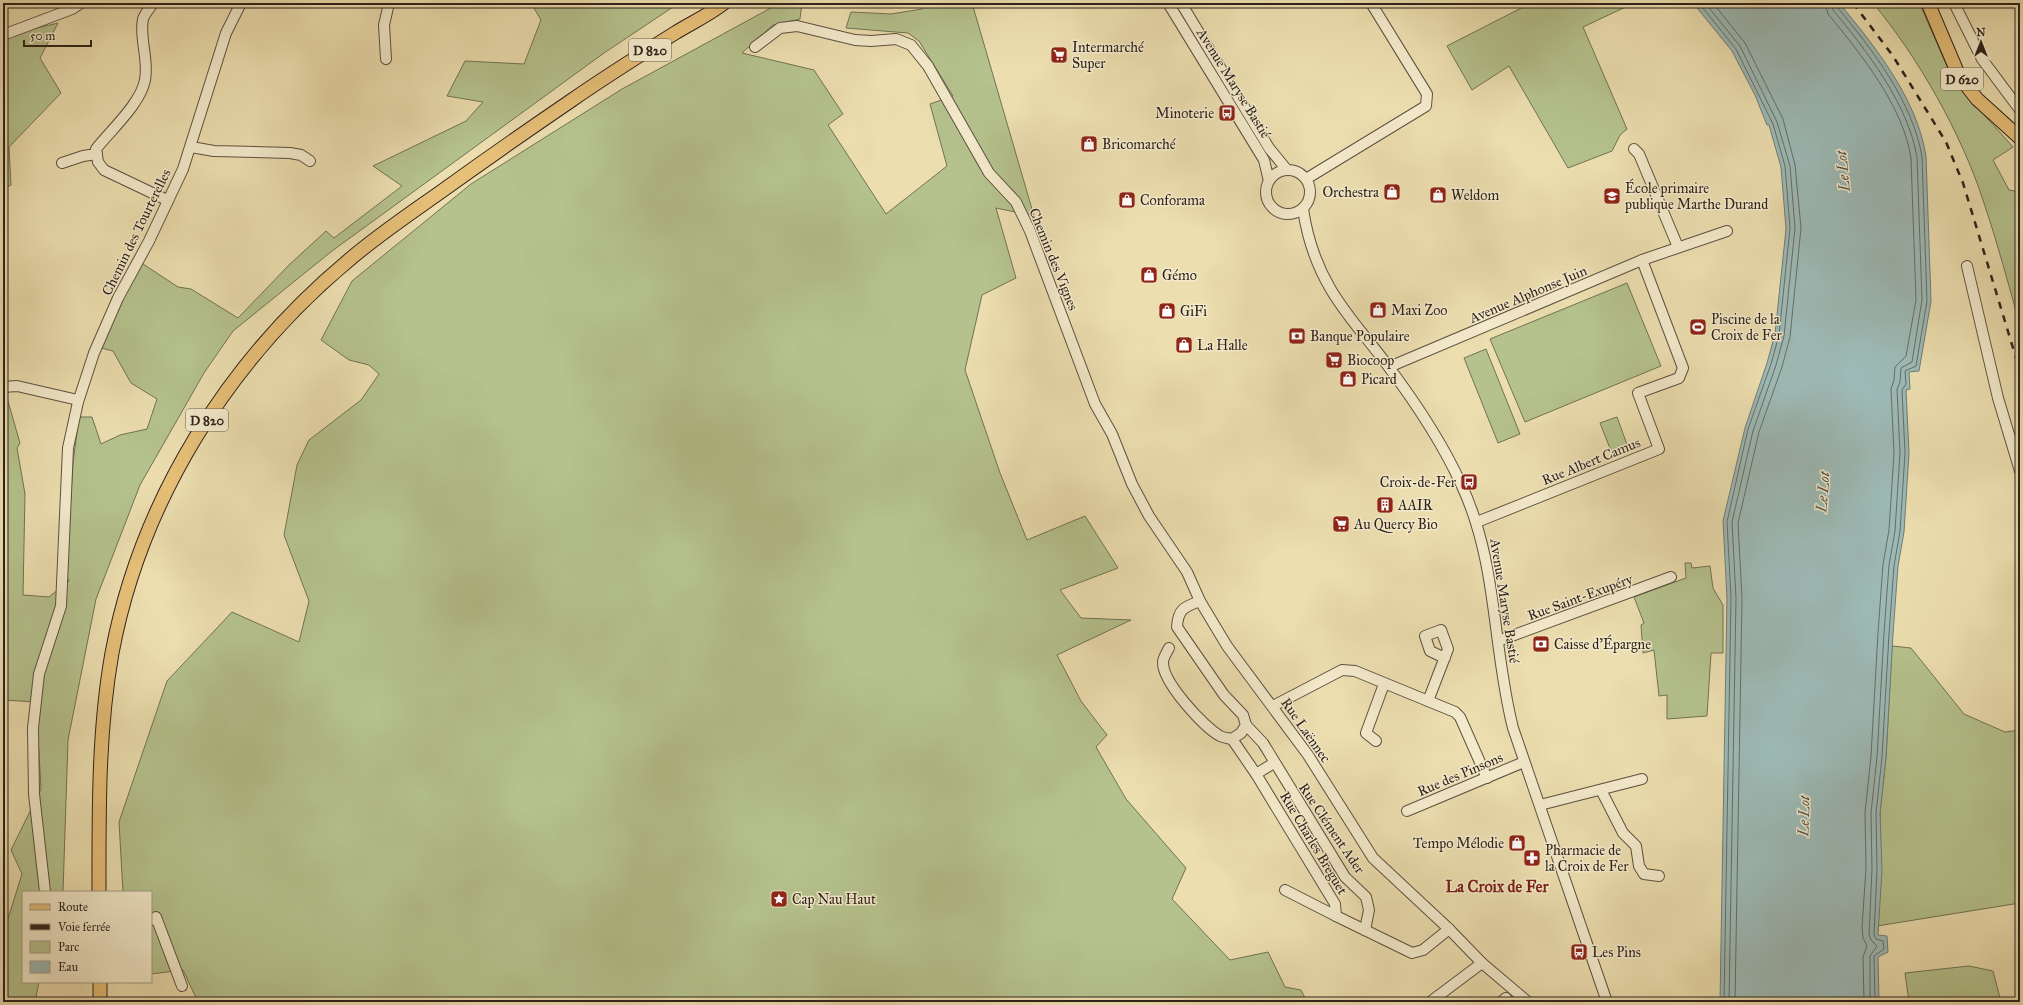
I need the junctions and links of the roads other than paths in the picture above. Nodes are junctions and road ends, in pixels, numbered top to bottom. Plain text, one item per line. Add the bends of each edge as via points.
1 (81, 3) edge
2 (153, 3) edge
3 (241, 3) edge
4 (389, 3) edge
5 (713, 3) edge
6 (724, 3) edge
7 (1168, 3) edge
8 (1181, 3) edge
9 (1371, 3) edge
10 (1928, 3) edge
11 (1954, 3) edge
12 (3, 35) edge
13 (755, 47) dead end
14 (386, 59) dead end
15 (575, 98) junction
16 (2020, 110) edge
17 (2020, 138) edge
18 (191, 147) junction
19 (1634, 149) dead end
20 (97, 154) junction
21 (310, 161) dead end
22 (62, 163) dead end
23 (1287, 170) junction
24 (1306, 179) junction
25 (1269, 181) junction
26 (167, 200) junction
27 (1303, 209) junction
28 (1290, 214) junction
29 (1727, 231) dead end
30 (1307, 235) junction
31 (1678, 247) junction
32 (1642, 260) junction
33 (1967, 266) dead end
34 (1389, 367) junction
35 (3, 387) edge
36 (78, 400) junction
37 (1112, 434) joint
38 (2020, 471) edge
39 (1477, 522) junction
40 (1671, 577) dead end
41 (1200, 601) junction
42 (1498, 641) junction
43 (1169, 648) dead end
44 (1445, 658) dead end
45 (1384, 684) junction
46 (1428, 701) junction
47 (1273, 706) junction
48 (1246, 725) junction
49 (1232, 739) junction
50 (1376, 741) dead end
51 (1524, 762) junction
52 (1274, 763) junction
53 (1256, 774) junction
54 (1487, 778) junction
55 (1642, 779) dead end
56 (1601, 790) junction
57 (1540, 805) junction
58 (1407, 811) dead end
59 (1659, 876) dead end
60 (1285, 890) dead end
61 (45, 891) edge
62 (99, 891) edge
63 (1336, 916) junction
64 (154, 918) edge
65 (1449, 929) junction
66 (1365, 930) junction
67 (1482, 963) junction
68 (100, 983) edge
69 (182, 986) dead end
70 (100, 1002) edge
71 (1430, 1002) edge
72 (1528, 1002) edge
73 (1607, 1002) edge

1 - 12 street via 72,9
2 - 20 street via 144,18 147,64 145,81 137,99 96,149
3 - 18 street, Chemin des Tourterelles via 226,33
4 - 14 street via 384,25
5 - 15 main road, D 820 via 628,57
6 - 15 main road, D 820
7 - 25 street, Avenue Maryse Bastié via 1264,160
8 - 23 street, Avenue Maryse Bastié via 1269,148
9 - 24 street via 1427,94 1426,106
10 - 17 main road, D 620 via 1959,76 1977,99
11 - 16 street via 1982,59
13 - 37 street, Chemin des Vignes via 780,28 797,26 855,40 896,39 912,46 928,66 989,172 1016,202 1030,231 1095,404
15 - 62 main road, D 820 via 399,222 349,260 309,296 272,333 240,372 183,459 159,506 139,556 125,600 113,652 105,705 100,769
18 - 21 street via 214,151 290,153 301,155
18 - 26 street, Chemin des Tourterelles
19 - 31 street via 1639,154
20 - 22 street
20 - 26 street via 98,162 104,170
23 - 24 street, Avenue Maryse Bastié via 1297,172
23 - 25 street via 1276,174
24 - 27 street, Avenue Maryse Bastié via 1310,194
25 - 28 street, Avenue Maryse Bastié via 1266,196 1271,205 1282,213
26 - 36 street, Chemin des Tourterelles via 149,241 118,298 94,353
27 - 28 street
27 - 30 street, Avenue Maryse Bastié
28 - 30 street, Avenue Maryse Bastié
29 - 31 street, Avenue Alphonse Juin
30 - 34 street, Avenue Maryse Bastié via 1330,288
31 - 32 street, Avenue Alphonse Juin
32 - 34 street, Avenue Alphonse Juin
32 - 39 street, Rue Albert Camus via 1684,368 1679,378 1638,393 1659,448
33 - 38 street via 1998,398
34 - 39 street, Avenue Maryse Bastié via 1446,453
35 - 36 street via 17,386
36 - 61 street, Chemin des Tourterelles via 68,448 61,606 39,674 33,728 34,794
37 - 41 street, Rue Laënnec via 1132,484 1163,538 1178,556 1193,582
39 - 42 street, Avenue Maryse Bastié via 1488,567
40 - 42 street, Rue Saint-Exupéry
41 - 47 street, Rue Laënnec via 1227,646
41 - 48 street, Rue Clément Ader via 1182,609 1177,627 1224,695 1243,715
42 - 51 street, Avenue Maryse Bastié via 1506,702
43 - 49 street via 1163,662 1165,674 1187,706 1207,727 1222,737
44 - 46 street
45 - 46 street
45 - 47 street via 1355,671 1342,670
45 - 50 street via 1366,733
46 - 54 street via 1455,712 1460,717
47 - 65 street, Rue Laënnec via 1308,755 1372,858
48 - 49 street via 1241,733
48 - 52 street, Rue Clément Ader via 1263,743
49 - 53 street, Rue Charles Breguet
51 - 54 street, Rue des Pinsons
51 - 57 street, Avenue Maryse Bastié
52 - 53 street
52 - 66 street, Rue Clément Ader via 1345,877 1366,897 1369,910
53 - 63 street, Rue Charles Breguet via 1335,904
54 - 58 street, Rue des Pinsons
55 - 56 street
56 - 57 street
56 - 59 street via 1623,833 1636,846 1639,866 1644,874
57 - 73 street, Avenue Maryse Bastié
60 - 63 street
63 - 66 street, Rue Charles Breguet
64 - 69 street
65 - 66 street, Rue Charles Breguet via 1423,950 1412,954
65 - 67 street, Rue Laënnec
67 - 71 street
67 - 72 street, Rue Laënnec
68 - 70 main road

